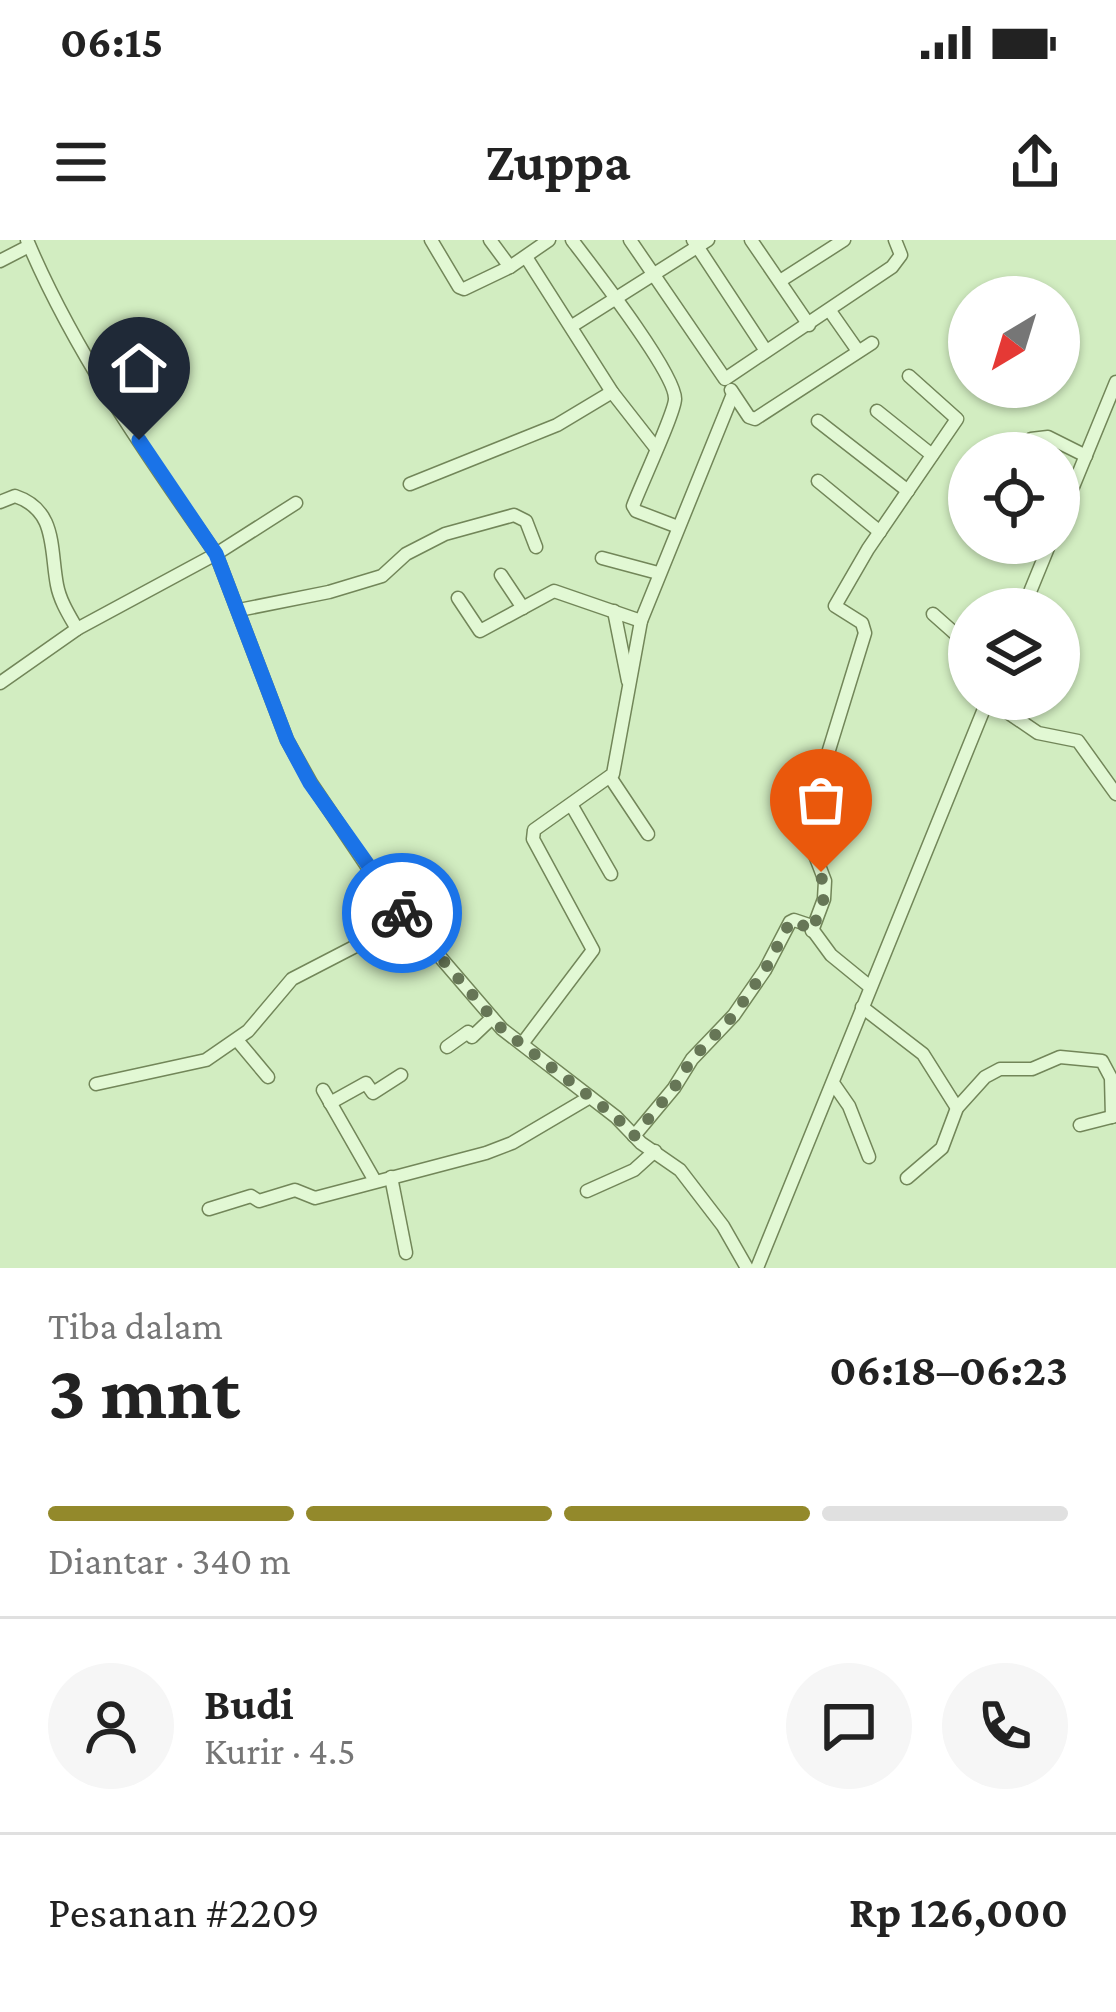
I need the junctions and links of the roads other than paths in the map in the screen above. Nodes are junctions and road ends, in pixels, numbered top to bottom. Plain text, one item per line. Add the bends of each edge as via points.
1 (430, 240) edge
2 (490, 240) edge
3 (549, 240) edge
4 (572, 240) edge
5 (630, 240) edge
6 (844, 240) edge
7 (895, 240) edge
8 (753, 241) edge
9 (699, 242) edge
10 (28, 243) edge
11 (526, 257) junction
12 (0, 260) edge
13 (510, 267) junction
14 (654, 275) junction
15 (779, 281) junction
16 (617, 300) junction
17 (830, 311) junction
18 (809, 325) junction
19 (572, 326) junction
20 (872, 344) dead end
21 (766, 351) junction
22 (858, 351) junction
23 (909, 376) dead end
24 (725, 379) junction
25 (1116, 382) edge
26 (612, 392) junction
27 (733, 394) junction
28 (877, 412) dead end
29 (818, 421) dead end
30 (655, 447) junction
31 (1080, 453) edge
32 (932, 455) junction
33 (1086, 456) junction
34 (1080, 470) edge
35 (818, 481) dead end
36 (410, 484) dead end
37 (908, 491) junction
38 (1, 499) edge
39 (296, 503) dead end
40 (677, 527) junction
41 (880, 532) junction
42 (536, 547) dead end
43 (216, 554) junction
44 (602, 558) dead end
45 (658, 573) junction
46 (501, 575) dead end
47 (458, 598) dead end
48 (523, 608) junction
49 (239, 610) junction
50 (614, 611) junction
51 (933, 614) dead end
52 (641, 621) junction
53 (948, 627) edge
54 (77, 629) junction
55 (0, 683) edge
56 (630, 688) junction
57 (979, 720) edge
58 (1019, 720) edge
59 (610, 777) junction
60 (1116, 794) edge
61 (572, 806) junction
62 (648, 834) dead end
63 (611, 874) dead end
64 (408, 920) junction
65 (812, 931) junction
66 (869, 986) junction
67 (862, 1007) junction
68 (493, 1018) junction
69 (237, 1040) junction
70 (522, 1044) junction
71 (448, 1047) dead end
72 (401, 1075) dead end
73 (268, 1077) dead end
74 (833, 1083) junction
75 (97, 1084) dead end
76 (590, 1096) junction
77 (957, 1108) junction
78 (1114, 1116) edge
79 (1080, 1124) dead end
80 (634, 1136) junction
81 (655, 1151) junction
82 (869, 1157) dead end
83 (391, 1177) junction
84 (908, 1178) dead end
85 (375, 1181) junction
86 (587, 1191) dead end
87 (209, 1209) dead end
88 (406, 1253) dead end
89 (747, 1268) edge
90 (757, 1268) edge

1 - 13 street via 459,287
2 - 13 street
3 - 11 street
4 - 16 street
5 - 14 street
6 - 15 street
7 - 17 street via 899,261
8 - 15 street
9 - 14 street
9 - 21 street
10 - 12 street
10 - 43 street via 63,316
11 - 13 street
11 - 19 street
14 - 16 street
14 - 24 street
15 - 18 street
16 - 19 street
16 - 30 street via 676,398
17 - 18 street
17 - 22 street
18 - 21 street
19 - 26 street
20 - 22 street
21 - 24 street
22 - 27 street via 755,419
23 - 32 street via 957,419
24 - 27 street
25 - 33 street
26 - 30 street
26 - 36 street via 557,425
27 - 40 street
28 - 32 street
29 - 37 street
30 - 40 street via 634,509
31 - 33 street
32 - 37 street
33 - 34 street
35 - 41 street
37 - 41 street
38 - 54 street via 26,500 44,516 58,589
39 - 43 street
40 - 45 street
41 - 65 street via 836,606 865,633 817,789 813,850 825,880
42 - 49 street via 526,521 514,515 445,534 382,576
43 - 49 street
43 - 54 street
44 - 45 street
45 - 52 street
46 - 48 street
47 - 48 street via 481,631
48 - 50 street via 562,591
49 - 64 street via 310,783
50 - 52 street
50 - 56 street
51 - 53 street
52 - 56 street
54 - 55 street
56 - 59 street
57 - 66 street
58 - 60 street via 1078,741
59 - 61 street
59 - 62 street
61 - 63 street
61 - 70 street via 538,824 533,839 593,950
64 - 68 street
64 - 69 street via 292,980
65 - 66 street
65 - 80 street via 790,922 734,1015
66 - 67 street
67 - 74 street
67 - 77 street via 922,1054
68 - 70 street
68 - 71 street
69 - 73 street
69 - 75 street via 191,1066
70 - 76 street
72 - 85 street via 373,1093 366,1083 327,1096
74 - 82 street
74 - 90 street
76 - 80 street
76 - 83 street via 496,1150
77 - 78 street via 994,1071 1076,1056 1107,1066
77 - 84 street via 942,1148
78 - 79 street
80 - 81 street
81 - 86 street
81 - 89 street via 697,1190
83 - 85 street
83 - 88 street
85 - 87 street via 315,1198 295,1190

